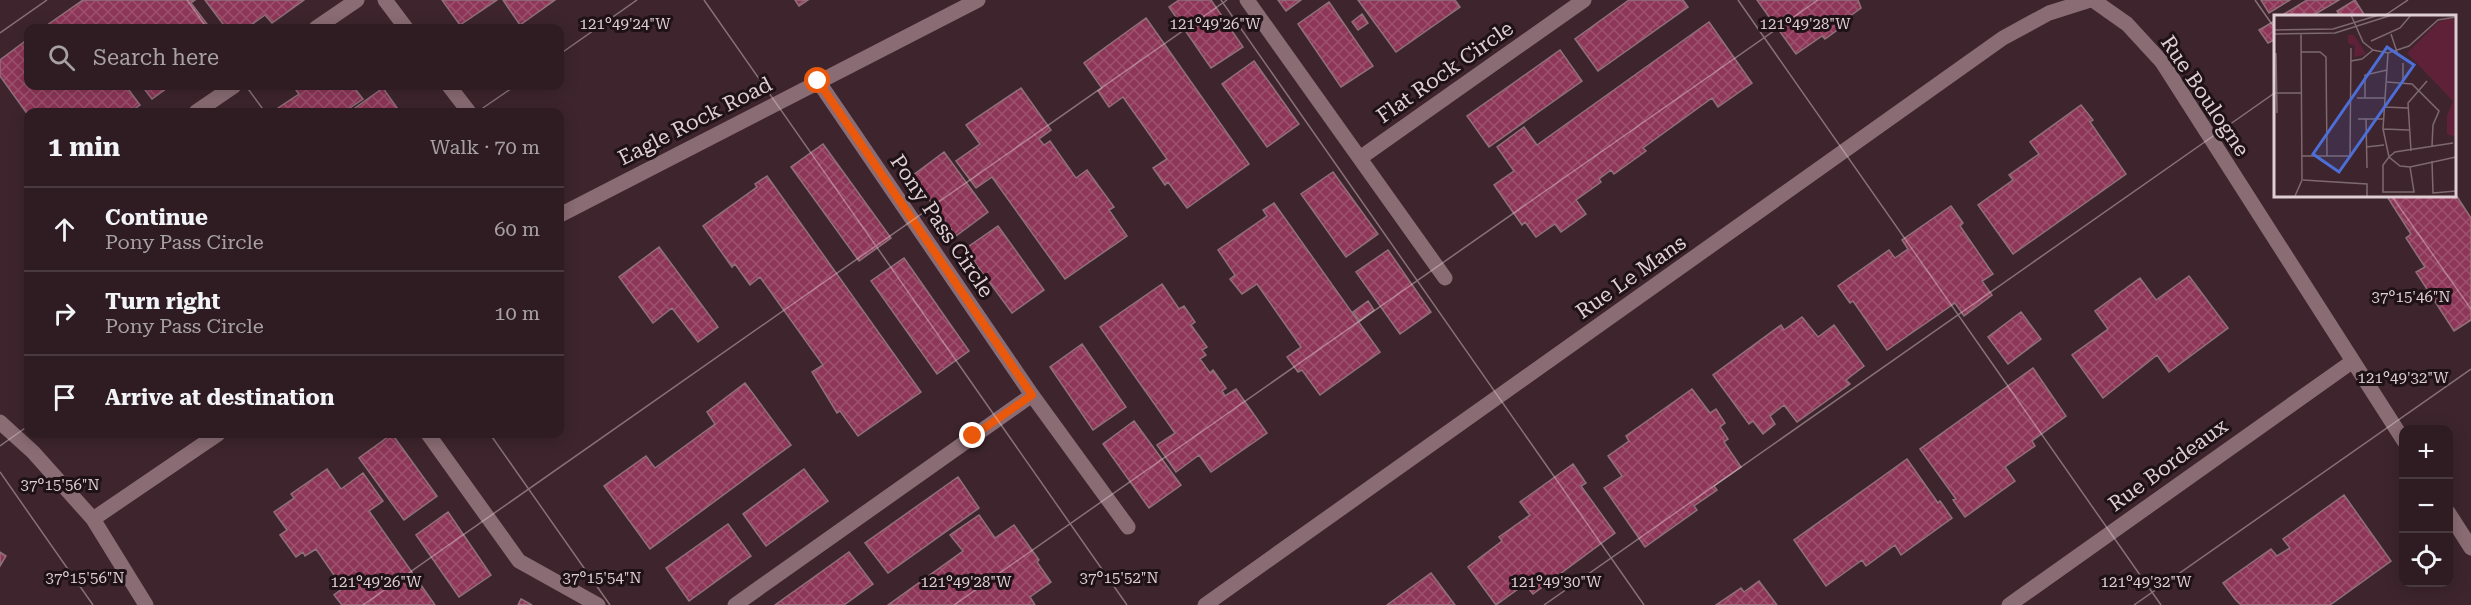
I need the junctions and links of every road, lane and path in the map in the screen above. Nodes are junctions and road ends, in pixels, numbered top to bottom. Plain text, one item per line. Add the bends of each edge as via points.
1 (357, 0) edge
2 (385, 0) edge
3 (977, 0) edge
4 (1247, 0) edge
5 (1584, 0) edge
6 (2092, 0) edge
7 (322, 24) edge
8 (403, 24) edge
9 (818, 81) junction
10 (228, 90) edge
11 (451, 90) edge
12 (202, 108) edge
13 (466, 108) edge
14 (1360, 159) junction
15 (564, 213) edge
16 (1445, 278) dead end
17 (2353, 361) junction
18 (1032, 395) junction
19 (0, 422) edge
20 (2399, 435) edge
21 (212, 438) edge
22 (431, 438) edge
23 (93, 519) junction
24 (2453, 520) edge
25 (1128, 527) dead end
26 (2471, 548) edge
27 (146, 605) edge
28 (598, 605) edge
29 (735, 605) edge
30 (1205, 605) edge
31 (2009, 605) edge

1 - 7 street
2 - 8 street
3 - 9 street, Eagle Rock Road
4 - 14 street
5 - 14 street, Flat Rock Circle
6 - 17 street, Rue Boulogne via 2127,24 2162,62
6 - 30 street, Rue Le Mans via 2049,13 2004,38
9 - 15 street, Eagle Rock Road
9 - 18 street, Pony Pass Circle
10 - 12 street
11 - 13 street
14 - 16 street
17 - 20 street, Rue Boulogne
17 - 31 street, Rue Bordeaux
18 - 25 street, Pony Pass Circle
18 - 29 street
19 - 23 street via 33,452
21 - 23 street
22 - 28 street via 519,561
23 - 27 street
24 - 26 street

